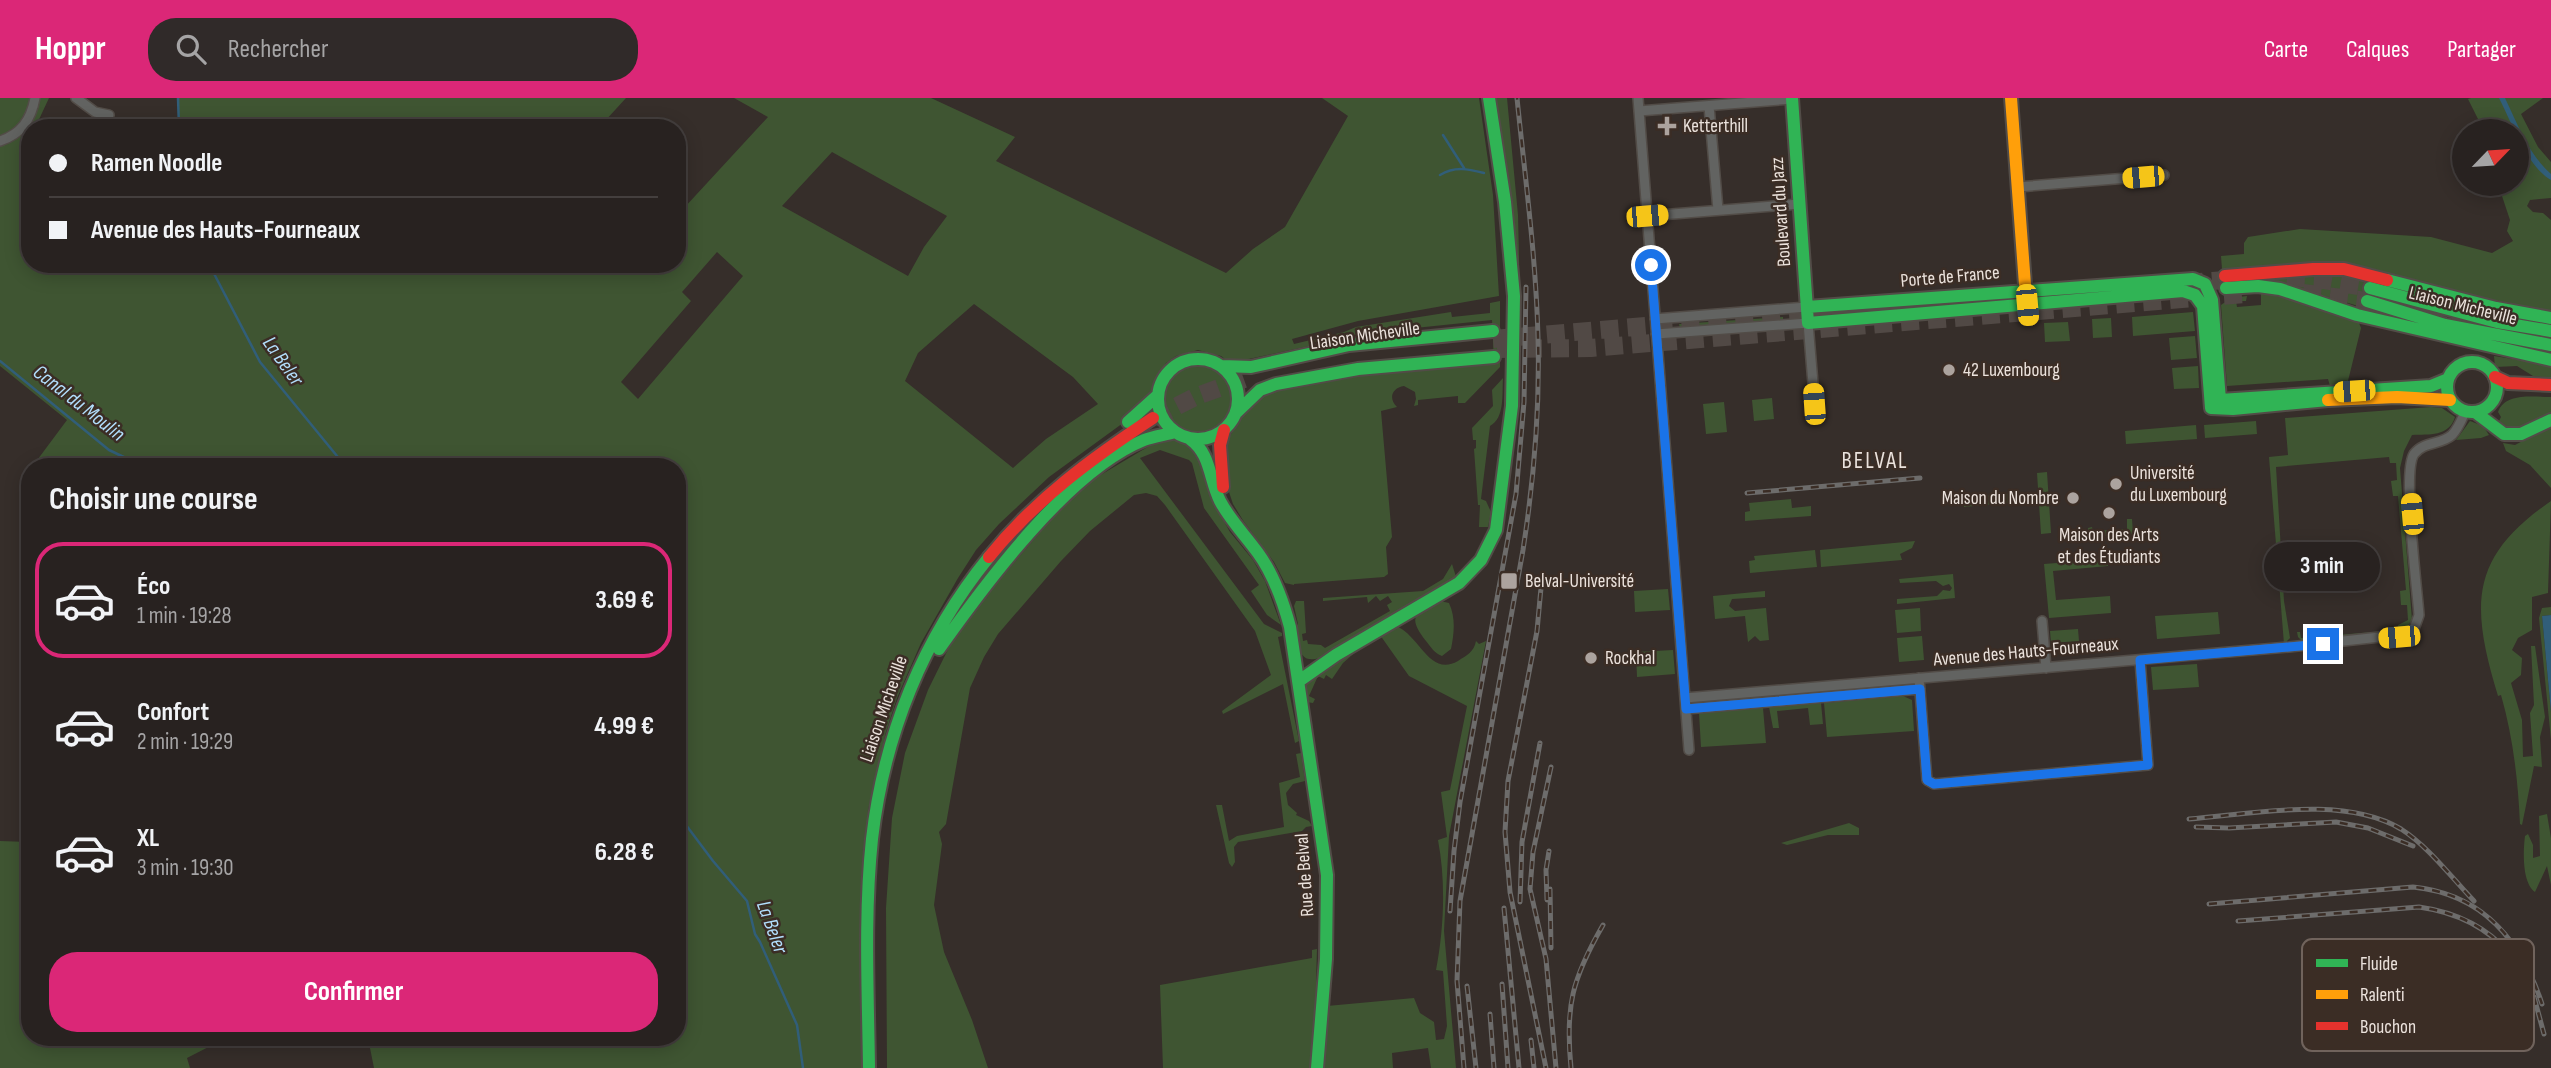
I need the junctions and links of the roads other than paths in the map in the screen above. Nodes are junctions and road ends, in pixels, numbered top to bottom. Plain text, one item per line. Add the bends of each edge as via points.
1 (34, 98) edge
2 (76, 98) edge
3 (1489, 98) edge
4 (1638, 98) edge
5 (2011, 98) edge
6 (1792, 99) edge
7 (1709, 106) junction
8 (1639, 111) junction
9 (109, 115) dead end
10 (29, 119) edge
11 (21, 130) edge
12 (0, 141) edge
13 (2164, 175) dead end
14 (2018, 187) junction
15 (1800, 204) junction
16 (1718, 210) junction
17 (1647, 216) junction
18 (2225, 282) junction
19 (2185, 285) junction
20 (2208, 289) junction
21 (2026, 290) junction
22 (2027, 305) junction
23 (2208, 306) junction
24 (1807, 307) junction
25 (2551, 318) edge
26 (1655, 319) junction
27 (2028, 320) dead end
28 (1808, 323) junction
29 (2551, 331) edge
30 (1656, 334) junction
31 (1493, 344) junction
32 (2551, 345) edge
33 (2551, 360) edge
34 (1222, 366) junction
35 (2495, 377) junction
36 (2448, 379) junction
37 (1245, 382) tunnel mouth
38 (2551, 387) edge
39 (1158, 395) junction
40 (2450, 400) junction
41 (2492, 402) junction
42 (2217, 403) junction
43 (1815, 408) dead end
44 (2470, 412) junction
45 (1236, 413) junction
46 (1154, 421) tunnel mouth
47 (2551, 421) edge
48 (2491, 422) junction
49 (1224, 430) junction
50 (1175, 432) junction
51 (1190, 439) junction
52 (1227, 511) junction
53 (2042, 621) dead end
54 (933, 647) junction
55 (1293, 648) junction
56 (1336, 655) junction
57 (2140, 660) junction
58 (1312, 663) junction
59 (1296, 668) junction
60 (2046, 668) junction
61 (1919, 678) junction
62 (1299, 681) junction
63 (1920, 689) junction
64 (1685, 698) junction
65 (1686, 709) junction
66 (1689, 750) dead end
67 (869, 1068) edge
68 (879, 1068) edge
69 (1317, 1068) edge

1 - 10 street
2 - 9 street via 95,113
3 - 56 main road via 1514,296 1514,387 1496,530 1481,560 1458,583
4 - 8 street
5 - 14 main road
6 - 7 street
6 - 15 main road, Boulevard du Jazz
7 - 8 street
7 - 16 street
8 - 17 street
11 - 12 street
13 - 14 street
14 - 21 main road
15 - 16 street
15 - 24 main road, Boulevard du Jazz
16 - 17 street
17 - 26 street
18 - 19 main road
18 - 20 main road via 2215,280
18 - 23 main road
18 - 25 main road via 2344,269
18 - 33 main road via 2284,290 2356,315
19 - 20 main road, Porte de France via 2198,280
19 - 21 main road, Porte de France
19 - 22 main road, Porte de France
19 - 23 main road
20 - 23 main road
21 - 22 main road
21 - 24 main road, Porte de France
22 - 27 street
22 - 28 main road, Porte de France
23 - 42 main road
24 - 26 street, Porte de France
24 - 28 main road, Boulevard du Jazz
26 - 30 street
28 - 30 street, Porte de France
28 - 43 street
29 - 32 main road, Liaison Micheville via 2368,295 2445,324
30 - 64 street
31 - 34 main road via 1349,345 1251,367
31 - 37 main road, Liaison Micheville via 1353,354 1272,371
31 - 45 main road via 1276,384 1260,390
34 - 39 main road via 1202,359 1181,362 1165,376
34 - 45 main road via 1235,382
35 - 36 main road via 2485,365 2468,362 2455,368
35 - 38 main road via 2508,383
35 - 41 main road via 2497,390
36 - 40 main road
36 - 42 main road via 2431,386
38 - 41 main road via 2508,391
39 - 50 main road via 1162,416
39 - 54 main road via 1136,417 1050,479 1001,526 959,580 941,612
40 - 42 main road via 2384,397
40 - 44 main road
41 - 44 main road
41 - 48 main road
44 - 48 main road
44 - 57 street, Avenue des Hauts-Fourneaux via 2452,435 2423,446 2410,463 2420,615 2414,629 2399,637
45 - 49 main road
46 - 54 main road, Liaison Micheville via 1087,460 1020,519 982,561
47 - 48 main road via 2513,435 2504,434
49 - 51 main road via 1208,438
49 - 52 main road via 1220,474
50 - 51 main road
50 - 54 main road via 1149,437 1128,449 1059,502
51 - 52 main road via 1208,458 1215,489
52 - 55 main road, Rue de Belval via 1275,581
53 - 60 street
54 - 67 main road, Liaison Micheville via 911,682 893,734 876,810 869,908
54 - 68 main road, Liaison Micheville via 902,738 886,815 879,907
55 - 58 main road via 1300,659
55 - 59 main road, Rue de Belval
56 - 58 main road
56 - 62 main road
57 - 60 street, Avenue des Hauts-Fourneaux
57 - 63 street via 2148,765 1934,784 1927,780
58 - 59 main road
59 - 62 main road, Rue de Belval
60 - 61 street, Avenue des Hauts-Fourneaux
61 - 63 street
61 - 64 street, Avenue des Hauts-Fourneaux
62 - 69 main road, Rue de Belval via 1327,876
63 - 65 street, Avenue des Hauts-Fourneaux
64 - 65 street
65 - 66 street

